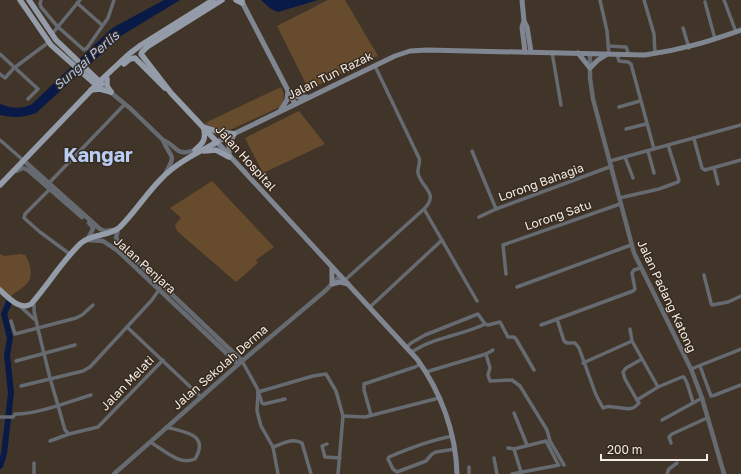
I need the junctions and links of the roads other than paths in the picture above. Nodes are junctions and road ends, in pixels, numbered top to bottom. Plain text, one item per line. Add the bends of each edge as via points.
1 (41, 0) edge
2 (114, 0) edge
3 (213, 0) edge
4 (222, 0) edge
5 (225, 0) edge
6 (236, 0) edge
7 (522, 0) edge
8 (600, 0) edge
9 (644, 0) edge
10 (724, 0) edge
11 (26, 1) edge
12 (242, 1) edge
13 (78, 2) edge
14 (705, 2) dead end
15 (102, 25) junction
16 (57, 26) junction
17 (683, 28) dead end
18 (738, 31) edge
19 (52, 34) junction
20 (157, 37) junction
21 (715, 39) junction
22 (49, 42) junction
23 (78, 46) junction
24 (608, 46) junction
25 (136, 48) junction
26 (688, 48) junction
27 (528, 52) junction
28 (552, 52) junction
29 (71, 53) junction
30 (578, 53) junction
31 (655, 53) junction
32 (0, 54) edge
33 (590, 54) junction
34 (609, 54) junction
35 (617, 54) junction
36 (128, 55) junction
37 (629, 55) junction
38 (139, 57) junction
39 (73, 60) junction
40 (375, 66) junction
41 (14, 68) junction
42 (590, 68) junction
43 (88, 73) junction
44 (0, 74) edge
45 (107, 77) junction
46 (99, 84) junction
47 (91, 90) junction
48 (288, 90) junction
49 (111, 92) junction
50 (312, 96) junction
51 (28, 99) dead end
52 (640, 101) junction
53 (125, 104) junction
54 (295, 104) junction
55 (561, 105) dead end
56 (619, 107) dead end
57 (280, 111) junction
58 (646, 124) junction
59 (741, 125) edge
60 (204, 127) junction
61 (626, 129) dead end
62 (234, 134) junction
63 (694, 138) junction
64 (0, 140) edge
65 (163, 140) junction
66 (217, 142) junction
67 (668, 145) junction
68 (654, 149) junction
69 (648, 150) junction
70 (198, 151) junction
71 (472, 151) dead end
72 (229, 156) junction
73 (626, 157) junction
74 (23, 160) junction
75 (610, 160) junction
76 (741, 160) edge
77 (612, 166) junction
78 (714, 168) junction
79 (654, 173) dead end
80 (11, 174) junction
81 (162, 178) junction
82 (633, 178) dead end
83 (49, 183) junction
84 (718, 184) dead end
85 (0, 185) edge
86 (50, 189) junction
87 (619, 198) junction
88 (620, 204) junction
89 (424, 208) junction
90 (496, 209) junction
91 (479, 217) dead end
92 (118, 229) junction
93 (87, 240) junction
94 (442, 240) junction
95 (631, 245) junction
96 (71, 255) junction
97 (332, 267) junction
98 (640, 268) junction
99 (506, 274) dead end
100 (704, 275) dead end
101 (340, 276) junction
102 (345, 280) junction
103 (162, 284) junction
104 (332, 284) junction
105 (349, 285) junction
106 (517, 287) dead end
107 (0, 290) edge
108 (159, 290) junction
109 (741, 296) edge
110 (34, 301) junction
111 (477, 301) dead end
112 (93, 305) dead end
113 (21, 307) junction
114 (370, 307) junction
115 (557, 319) junction
116 (35, 320) junction
117 (11, 321) dead end
118 (485, 324) junction
119 (540, 325) dead end
120 (128, 327) junction
121 (38, 329) junction
122 (630, 329) dead end
123 (632, 341) junction
124 (75, 345) dead end
125 (407, 347) junction
126 (741, 349) edge
127 (493, 350) dead end
128 (412, 352) junction
129 (44, 354) junction
130 (486, 354) junction
131 (642, 359) junction
132 (163, 360) junction
133 (16, 361) dead end
134 (241, 363) junction
135 (583, 363) junction
136 (421, 364) junction
137 (700, 366) junction
138 (691, 369) junction
139 (534, 370) dead end
140 (426, 372) junction
141 (50, 378) junction
142 (21, 386) dead end
143 (741, 386) edge
144 (658, 387) junction
145 (258, 392) junction
146 (91, 395) dead end
147 (201, 397) junction
148 (439, 398) junction
149 (702, 398) junction
150 (285, 399) dead end
151 (637, 400) junction
152 (693, 402) junction
153 (58, 405) junction
154 (514, 413) dead end
155 (371, 415) junction
156 (343, 416) junction
157 (0, 417) edge
158 (707, 418) junction
159 (662, 420) dead end
160 (166, 427) junction
161 (69, 434) junction
162 (453, 436) junction
163 (50, 441) dead end
164 (150, 442) junction
165 (671, 443) dead end
166 (327, 444) dead end
167 (527, 445) junction
168 (273, 447) junction
169 (508, 448) dead end
170 (455, 449) junction
171 (514, 449) junction
172 (340, 458) junction
173 (494, 458) dead end
174 (34, 463) dead end
175 (677, 463) dead end
176 (558, 464) junction
177 (469, 467) dead end
178 (521, 472) junction
179 (116, 473) edge
180 (34, 474) edge
181 (278, 474) edge
182 (311, 474) edge
183 (338, 474) edge
184 (457, 474) edge
185 (469, 474) edge
186 (497, 474) edge
187 (512, 474) edge
188 (666, 474) edge
189 (724, 474) edge

1 - 16 street via 41,7
2 - 15 street via 108,18
3 - 20 main road
4 - 5 main road
4 - 20 main road
6 - 12 main road
7 - 27 main road via 522,27
8 - 24 street
9 - 31 street via 654,34
10 - 18 street
11 - 19 main road
11 - 22 main road
12 - 48 main road
13 - 15 street
13 - 16 street
14 - 21 street
15 - 23 street via 86,49
16 - 19 street
16 - 23 street
17 - 26 street
18 - 21 main road, Jalan Tun Razak
19 - 29 main road
20 - 25 main road
20 - 38 main road
21 - 26 main road, Jalan Tun Razak
22 - 39 main road
22 - 41 street
23 - 29 street
24 - 34 street
24 - 37 street via 626,47
25 - 36 main road
25 - 38 main road
26 - 31 main road, Jalan Tun Razak
27 - 28 main road, Jalan Tun Razak
27 - 40 main road, Jalan Tun Razak via 416,50 395,56
28 - 30 main road, Jalan Tun Razak
28 - 55 street
29 - 39 main road
30 - 33 main road, Jalan Tun Razak
30 - 42 main road
31 - 37 main road, Jalan Tun Razak
32 - 41 street
33 - 34 main road, Jalan Tun Razak
33 - 42 street, Jalan Padang Katong
34 - 35 main road, Jalan Tun Razak
34 - 42 main road
35 - 37 main road, Jalan Tun Razak
35 - 52 street via 617,60 631,64
36 - 38 main road
36 - 45 main road
38 - 45 main road via 130,58
38 - 60 main road, Jalan Hospital via 157,81
39 - 43 main road
40 - 50 main road, Jalan Tun Razak
40 - 89 street via 419,158 418,174 431,198
41 - 44 street via 5,78
41 - 51 street via 38,89
42 - 75 street, Jalan Padang Katong via 593,98
43 - 45 main road
43 - 46 main road
45 - 46 main road
45 - 49 main road
46 - 47 main road
46 - 49 street
47 - 49 main road
47 - 74 main road
48 - 50 main road via 298,97
48 - 54 main road
48 - 57 main road via 287,100
49 - 53 street
50 - 54 main road, Jalan Tun Razak
52 - 56 street
52 - 58 street
53 - 65 street
53 - 83 street
54 - 57 main road, Jalan Tun Razak
57 - 62 main road, Jalan Tun Razak
58 - 61 street
58 - 68 street
59 - 63 street
60 - 62 main road
60 - 66 main road, Jalan Hospital
60 - 70 main road via 206,136
62 - 66 main road, Jalan Tun Razak
62 - 72 main road via 229,146
63 - 67 street
63 - 78 street via 703,169
64 - 74 street
65 - 70 street via 177,151
65 - 81 street via 172,160
66 - 70 main road, Jalan Tun Razak
66 - 72 main road, Jalan Hospital
67 - 68 street
67 - 87 street via 678,182 664,188
68 - 69 street
69 - 73 street
69 - 79 street
70 - 72 main road via 212,150
70 - 81 main road, Jalan Tun Razak
71 - 90 street
72 - 97 main road, Jalan Hospital
73 - 75 street
73 - 82 street
74 - 80 main road
74 - 83 street, Jalan Penjara
75 - 77 street, Jalan Padang Katong
76 - 78 street
77 - 87 street, Jalan Padang Katong
77 - 90 street, Lorong Bahagia
78 - 84 street
80 - 85 main road
80 - 86 street via 23,168
81 - 92 main road, Jalan Tun Razak
83 - 92 street, Jalan Penjara via 100,229
86 - 93 street via 92,226
86 - 96 street via 24,218
87 - 88 street, Jalan Padang Katong
88 - 95 street, Jalan Padang Katong
88 - 99 street, Lorong Satu via 503,245
89 - 94 street
89 - 102 street
90 - 91 street, Lorong Bahagia
92 - 93 main road
92 - 103 street via 118,243
93 - 96 main road
93 - 108 street, Jalan Penjara via 99,240 108,244
94 - 111 street
94 - 114 street
95 - 98 street, Jalan Padang Katong
95 - 106 street
96 - 110 main road
97 - 101 main road, Jalan Hospital
97 - 104 main road
98 - 115 street via 632,273 635,289 633,291
98 - 138 street, Jalan Padang Katong
100 - 109 street via 712,305
101 - 102 main road, Jalan Hospital
101 - 104 street, Jalan Sekolah Derma
102 - 105 main road, Jalan Hospital
103 - 108 street
103 - 134 street
104 - 105 main road via 340,282
104 - 134 street, Jalan Sekolah Derma
105 - 114 main road, Jalan Hospital
107 - 113 main road
108 - 120 street
108 - 134 street, Jalan Penjara
110 - 113 main road via 28,306
110 - 116 street
112 - 121 street via 79,316
113 - 116 street
114 - 125 main road, Jalan Hospital
115 - 119 street
115 - 135 street via 564,341 576,344
116 - 121 street
117 - 121 street via 15,334
118 - 125 street via 477,314 425,335
118 - 128 street
118 - 139 street via 500,322 508,337 516,339
120 - 132 street
120 - 141 street via 90,367
121 - 129 street
122 - 123 street
123 - 131 street
123 - 135 street
124 - 129 street
125 - 128 main road, Jalan Hospital
126 - 137 street
127 - 130 street
128 - 136 main road, Jalan Hospital
129 - 133 street
129 - 141 street
130 - 140 street
130 - 176 street via 490,380 512,380 524,392 564,465
131 - 144 street
131 - 151 street via 626,368 623,373
132 - 147 street
132 - 161 street, Jalan Melati via 98,427
134 - 145 street
134 - 147 street, Jalan Sekolah Derma
135 - 151 street via 603,408 612,406 624,410 631,409 639,404
136 - 140 main road, Jalan Hospital
136 - 155 street via 364,384
137 - 138 street
137 - 143 street via 711,396
138 - 149 street, Jalan Padang Katong
140 - 148 main road, Jalan Hospital
141 - 142 street
141 - 153 street
144 - 151 street
144 - 152 street via 680,377 684,378
145 - 150 street via 264,404
145 - 156 street via 324,373 336,390
145 - 168 street via 257,411 261,426
146 - 153 street
147 - 160 street, Jalan Sekolah Derma
148 - 155 street
148 - 162 main road, Jalan Hospital
149 - 152 street
149 - 158 street, Jalan Padang Katong
152 - 159 street
153 - 157 street via 10,417
153 - 161 street via 65,430
154 - 167 street
155 - 156 street
156 - 172 street
158 - 165 street via 672,434 669,437
158 - 189 street, Jalan Padang Katong
160 - 164 street, Jalan Sekolah Derma
160 - 164 street via 199,439 200,449 195,459 178,459
161 - 163 street
162 - 170 main road, Jalan Hospital
162 - 170 street via 419,444 388,459 392,469 397,472 426,461 434,453
164 - 179 street, Jalan Sekolah Derma
166 - 172 street via 322,446 326,457
167 - 171 street
167 - 176 street via 546,442
168 - 181 street
168 - 182 street via 293,440 302,443
169 - 171 street
170 - 184 main road, Jalan Hospital
171 - 178 street
172 - 183 street
173 - 186 street
174 - 180 street
175 - 188 street
176 - 178 street
177 - 185 street
178 - 187 street

